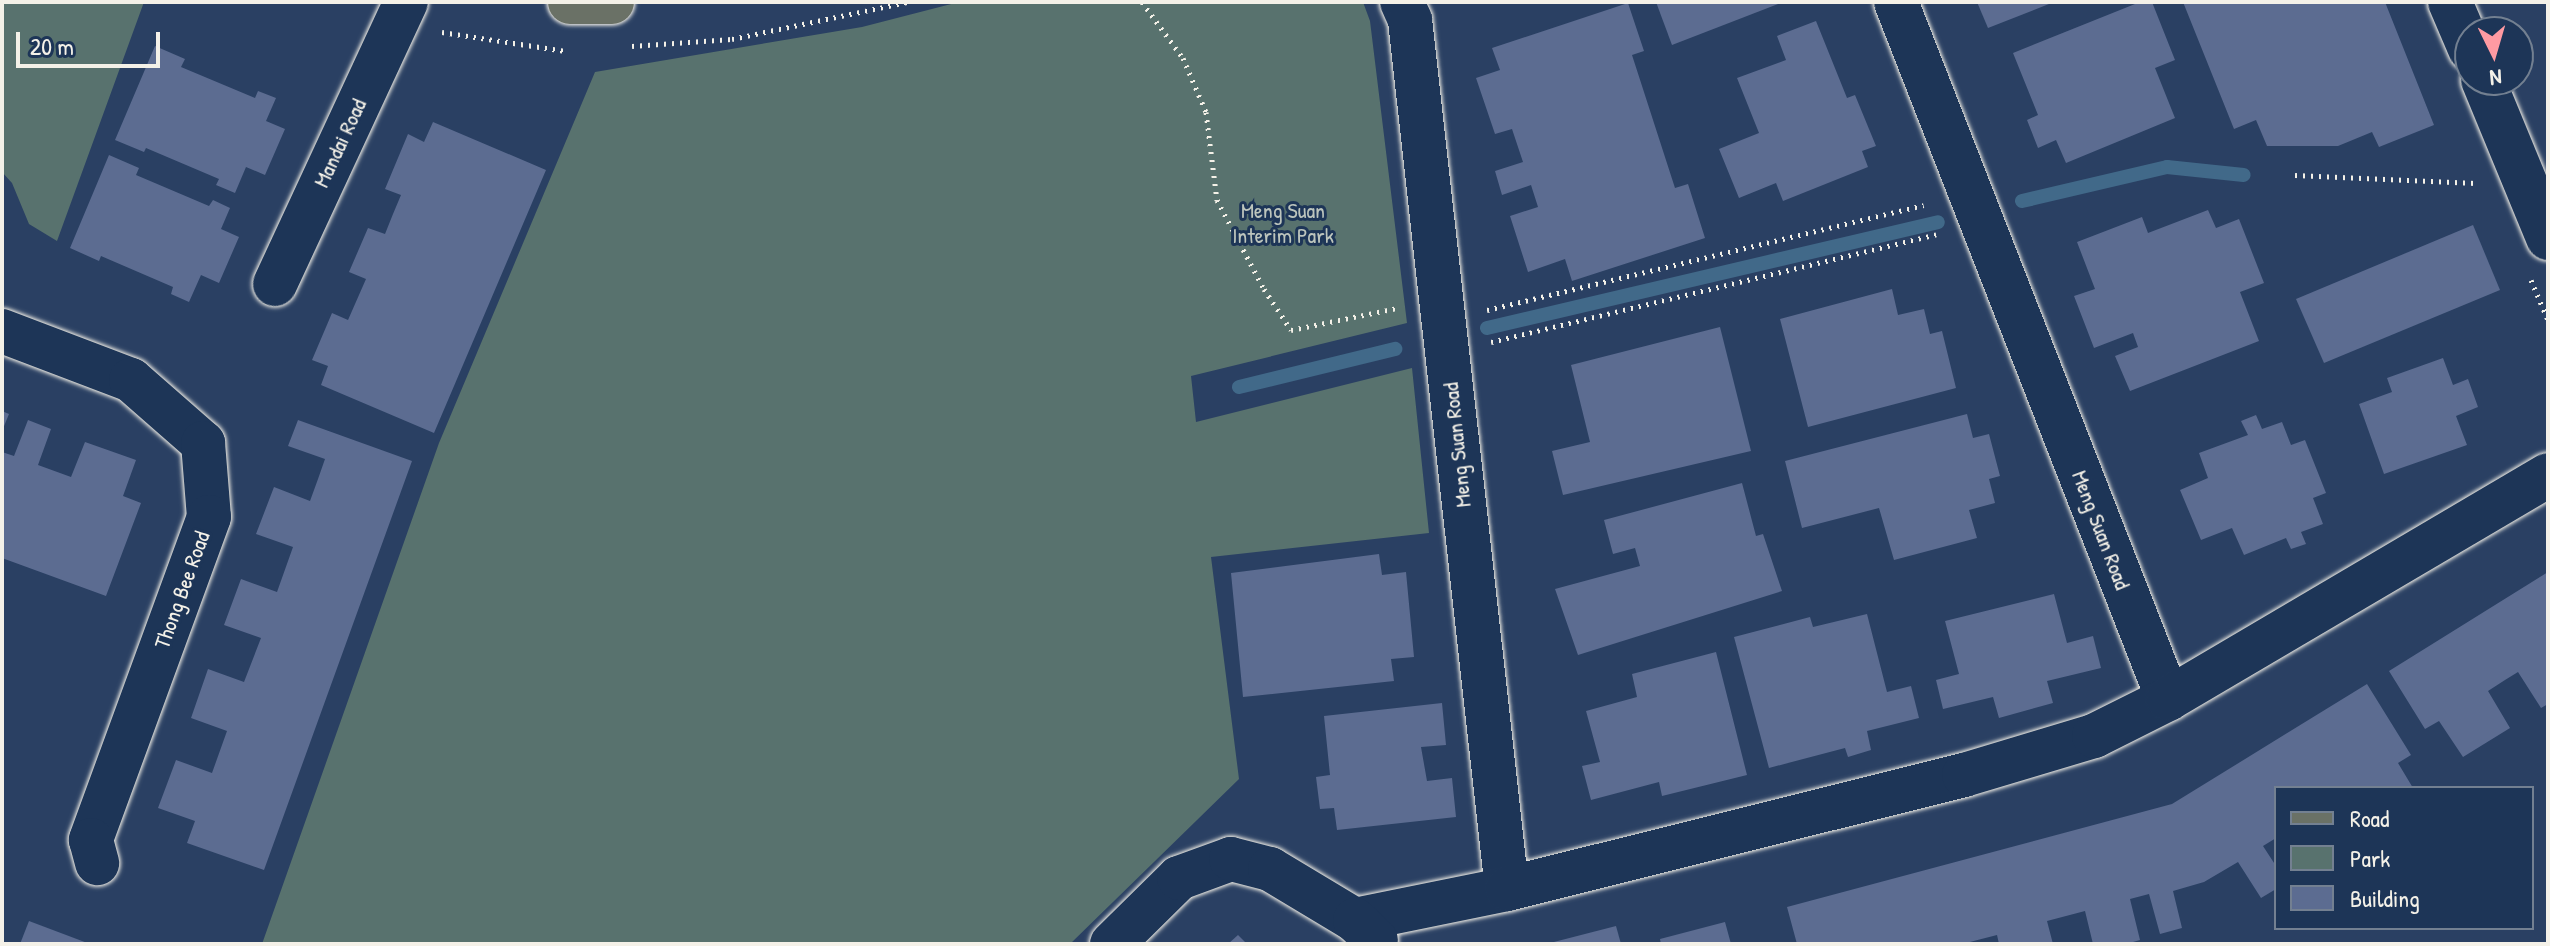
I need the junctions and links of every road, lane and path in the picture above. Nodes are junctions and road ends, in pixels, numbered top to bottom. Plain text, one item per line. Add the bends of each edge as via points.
1 (570, 2) edge
2 (612, 2) edge
3 (908, 2) edge
4 (1142, 2) edge
5 (1402, 2) edge
6 (1896, 2) edge
7 (416, 16) edge
8 (620, 47) dead end
9 (572, 50) dead end
10 (2490, 96) edge
11 (2295, 175) dead end
12 (2489, 184) dead end
13 (1929, 204) dead end
14 (1941, 233) dead end
15 (2548, 238) edge
16 (275, 284) dead end
17 (1412, 305) dead end
18 (1472, 314) dead end
19 (2, 331) edge
20 (1475, 346) dead end
21 (2548, 475) edge
22 (2168, 699) junction
23 (97, 863) dead end
24 (1507, 889) junction
25 (1367, 932) edge
26 (1112, 944) edge

1 - 2 main road
3 - 8 path via 732,39
4 - 17 path via 1183,58 1206,112 1217,200 1291,330
5 - 24 street, Meng Suan Road via 1410,20
6 - 22 street, Meng Suan Road
7 - 9 path via 556,51
7 - 16 street, Mandai Road
10 - 15 street
11 - 12 path
13 - 18 path
14 - 20 path
19 - 23 street, Thong Bee Road via 131,380 203,443 209,517 91,840
21 - 22 street
22 - 24 street via 2094,736 1964,775
24 - 25 street
25 - 26 street via 1270,869 1231,859 1179,878

